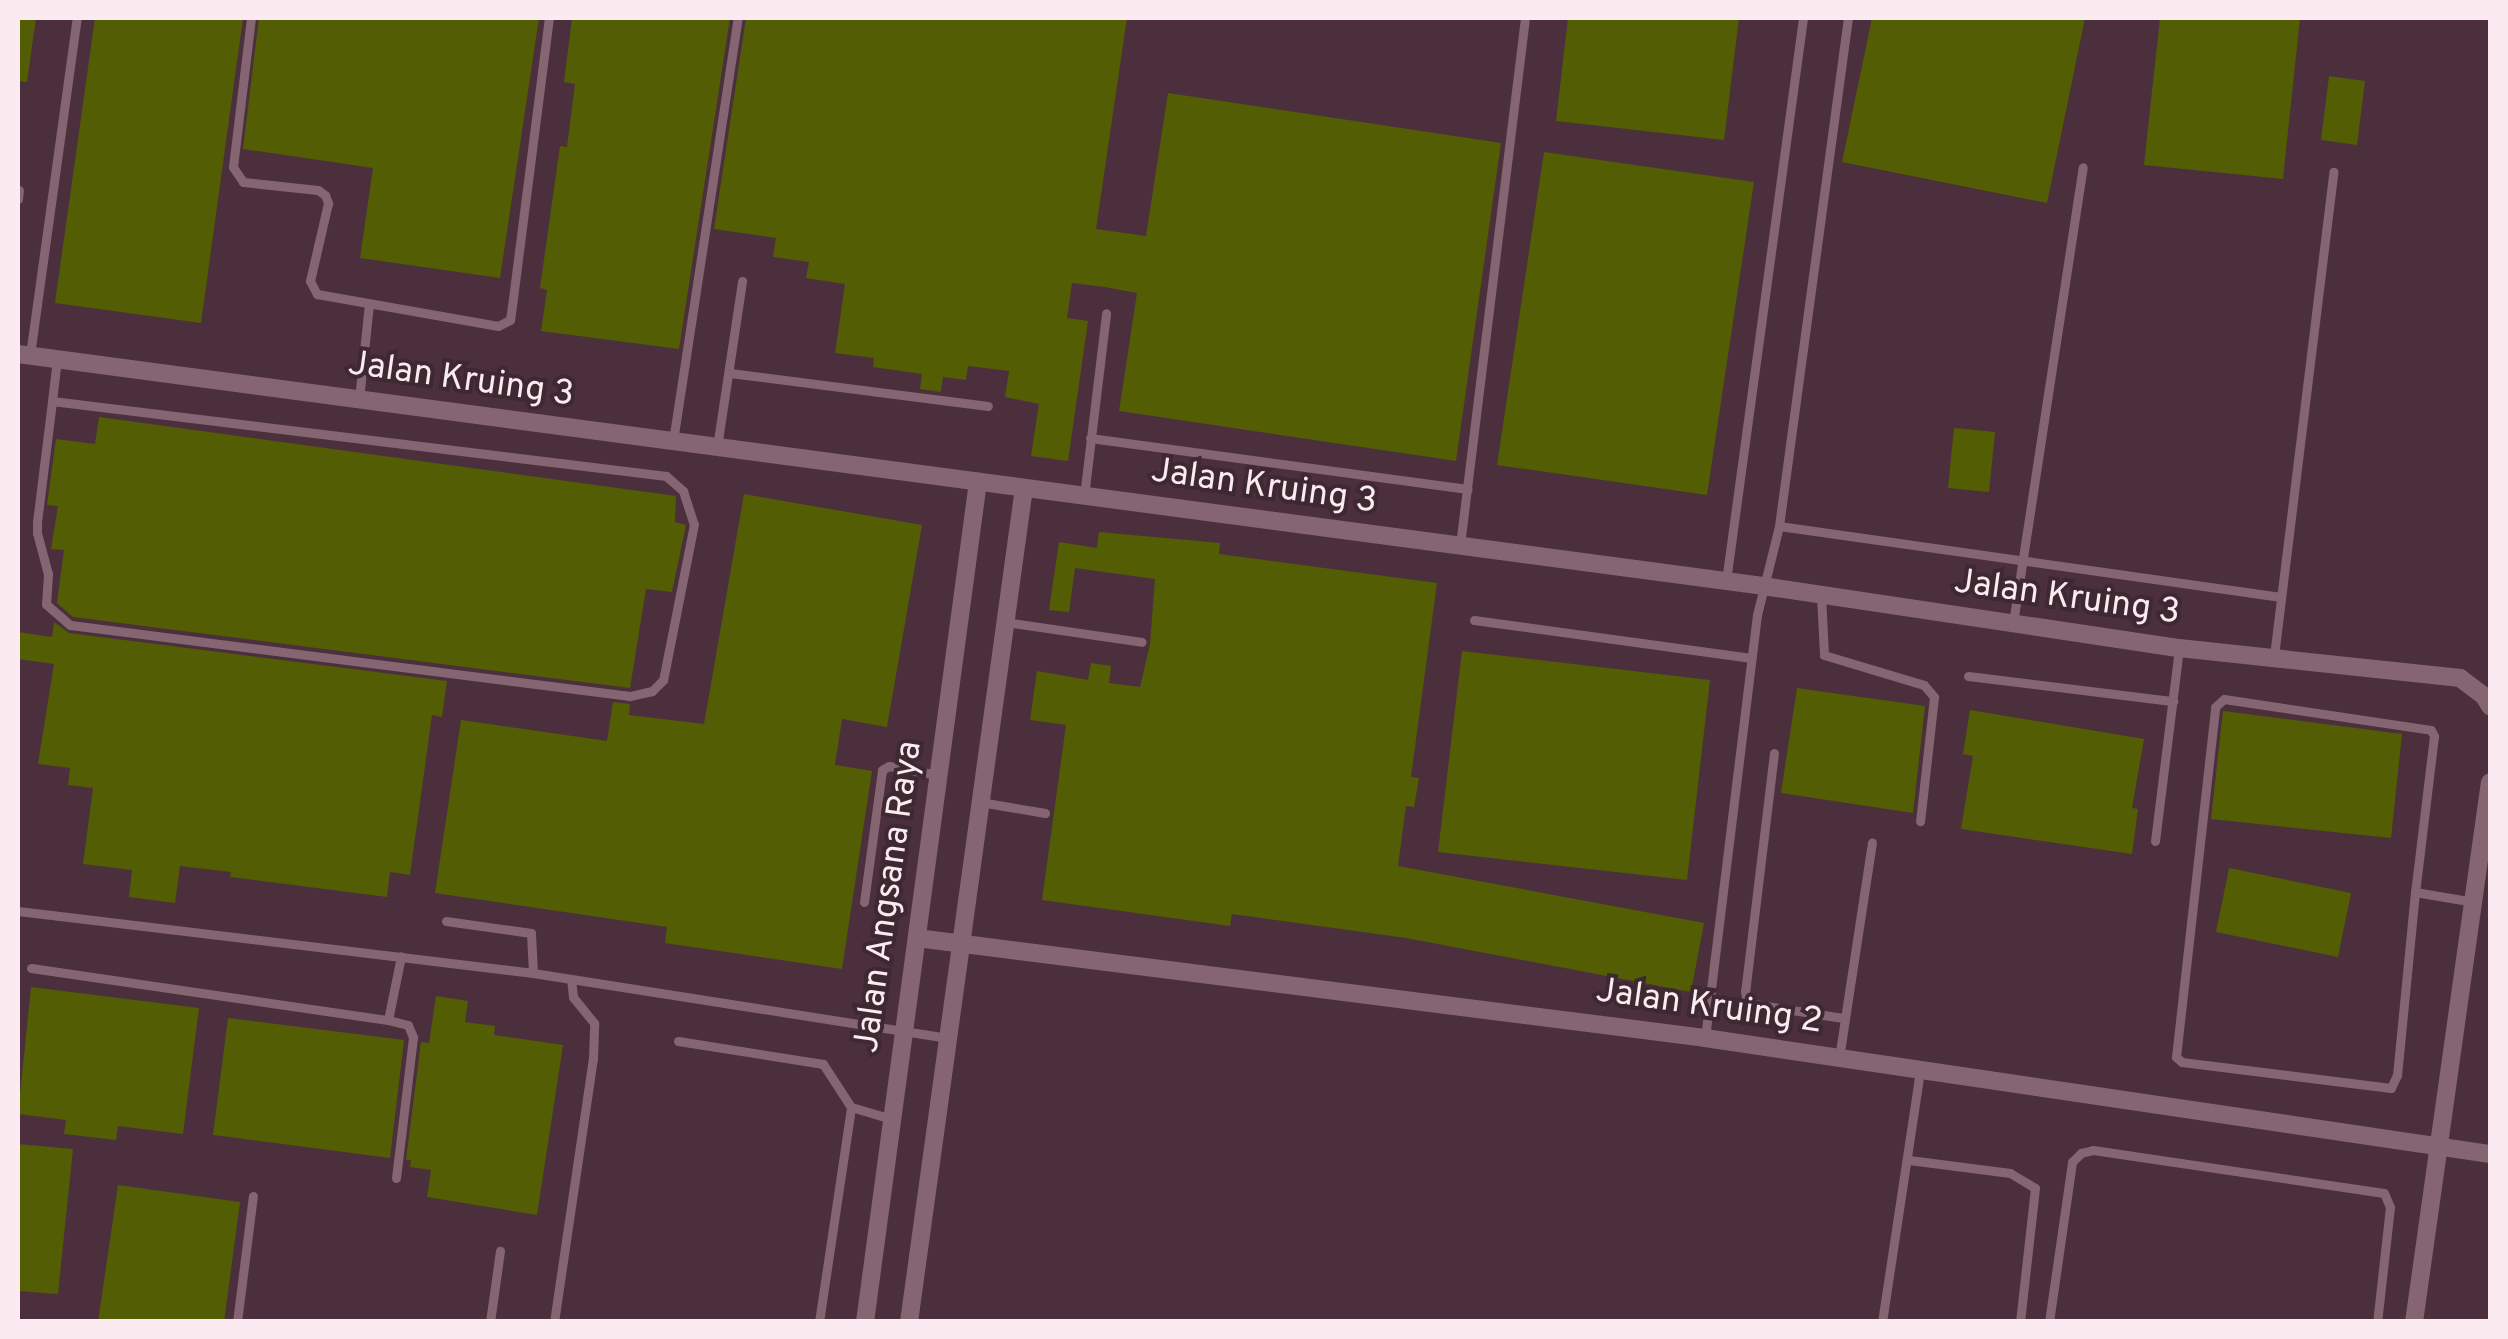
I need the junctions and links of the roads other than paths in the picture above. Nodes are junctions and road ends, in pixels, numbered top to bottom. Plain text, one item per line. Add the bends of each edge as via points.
1 (76, 18) edge
2 (252, 18) edge
3 (549, 18) edge
4 (738, 18) edge
5 (1526, 18) edge
6 (1803, 18) edge
7 (1848, 18) edge
8 (2083, 167) dead end
9 (2333, 172) dead end
10 (742, 281) dead end
11 (369, 304) junction
12 (1106, 313) dead end
13 (24, 355) edge
14 (57, 359) junction
15 (730, 373) junction
16 (359, 399) junction
17 (52, 401) junction
18 (988, 406) dead end
19 (1090, 438) junction
20 (673, 441) junction
21 (718, 447) junction
22 (978, 482) junction
23 (1024, 488) junction
24 (1468, 490) junction
25 (1084, 496) junction
26 (1780, 526) junction
27 (1460, 546) junction
28 (2022, 563) junction
29 (1726, 581) junction
30 (1763, 586) junction
31 (1821, 595) junction
32 (2281, 597) junction
33 (1474, 620) dead end
34 (1005, 622) junction
35 (2013, 622) junction
36 (1142, 642) dead end
37 (2179, 648) junction
38 (2274, 656) junction
39 (1751, 658) junction
40 (1968, 676) dead end
41 (2173, 701) junction
42 (2490, 706) edge
43 (1774, 753) dead end
44 (938, 775) junction
45 (2490, 782) edge
46 (980, 802) junction
47 (1045, 813) dead end
48 (1920, 820) dead end
49 (2155, 840) dead end
50 (1872, 843) dead end
51 (2415, 892) junction
52 (864, 902) dead end
53 (2474, 902) junction
54 (18, 911) edge
55 (446, 921) dead end
56 (917, 938) junction
57 (961, 943) junction
58 (401, 956) junction
59 (32, 968) dead end
60 (534, 974) junction
61 (571, 979) junction
62 (1843, 1018) junction
63 (388, 1020) junction
64 (904, 1033) junction
65 (948, 1038) junction
66 (1705, 1038) junction
67 (678, 1041) dead end
68 (1838, 1058) junction
69 (1920, 1070) junction
70 (851, 1107) junction
71 (892, 1118) junction
72 (2438, 1147) junction
73 (2490, 1154) edge
74 (1910, 1160) junction
75 (396, 1178) dead end
76 (253, 1196) dead end
77 (500, 1251) dead end
78 (237, 1322) edge
79 (490, 1322) edge
80 (554, 1322) edge
81 (819, 1322) edge
82 (865, 1322) edge
83 (909, 1322) edge
84 (1882, 1322) edge
85 (2020, 1322) edge
86 (2049, 1322) edge
87 (2377, 1322) edge
88 (2414, 1322) edge

1 - 13 lane
2 - 11 lane via 236,176 325,195 312,288
3 - 11 lane via 510,320 498,326
4 - 20 lane
5 - 24 lane
6 - 29 lane
7 - 26 lane
8 - 28 lane
9 - 32 lane
10 - 15 lane
11 - 16 lane
12 - 19 lane
13 - 14 street, Jalan Kruing 3
14 - 16 street, Jalan Kruing 3
14 - 17 lane
15 - 18 lane
15 - 21 lane
16 - 20 street, Jalan Kruing 3
17 - 17 lane via 37,533 48,574 46,604 70,625 630,696 652,691 663,680 694,524 683,491 666,476
19 - 24 lane
19 - 25 lane
20 - 21 street, Jalan Kruing 3
21 - 22 street, Jalan Kruing 3
22 - 23 street, Jalan Kruing 3
22 - 44 street, Jalan Angsana Raya
23 - 25 street, Jalan Kruing 3
23 - 34 street
24 - 27 lane
25 - 27 street, Jalan Kruing 3
26 - 28 lane
26 - 30 lane
27 - 29 street, Jalan Kruing 3
28 - 32 lane
28 - 35 lane
29 - 30 street, Jalan Kruing 3
30 - 31 street, Jalan Kruing 3
30 - 39 lane
31 - 35 street, Jalan Kruing 3
31 - 48 lane via 1824,655 1924,685 1934,696
32 - 38 lane
33 - 39 lane
34 - 36 lane
34 - 46 street
35 - 37 street, Jalan Kruing 3
37 - 38 street, Jalan Kruing 3
37 - 41 lane
38 - 42 street, Jalan Kruing 3 via 2460,678
39 - 66 lane
40 - 41 lane
41 - 49 lane
43 - 62 lane via 1744,992 1747,1003
44 - 52 lane via 882,770
44 - 56 street, Jalan Angsana Raya
45 - 53 street
46 - 47 lane
46 - 57 street
50 - 62 lane
51 - 51 lane via 2431,730 2224,699 2216,707 2176,1058 2391,1088
51 - 53 lane
53 - 72 street
54 - 58 lane
55 - 60 lane via 532,933
56 - 57 street, Jalan Kruing 2
56 - 64 street, Jalan Angsana Raya
57 - 65 street
57 - 66 street, Jalan Kruing 2
58 - 60 lane
58 - 63 lane
59 - 63 lane
60 - 61 lane
61 - 64 lane
61 - 80 lane via 573,998 594,1024
62 - 68 lane
63 - 75 lane via 408,1025 413,1037
64 - 65 lane
64 - 71 street, Jalan Angsana Raya
65 - 83 street
66 - 68 street, Jalan Kruing 2
67 - 70 lane via 823,1064
68 - 69 street, Jalan Kruing 2
69 - 72 street, Jalan Kruing 2
69 - 74 lane
70 - 71 lane
70 - 81 lane
71 - 82 street, Jalan Angsana Raya
72 - 73 street, Jalan Kruing 2
72 - 88 street
74 - 84 lane
74 - 85 lane via 2010,1173 2035,1188
76 - 78 lane
77 - 79 lane
86 - 87 lane via 2072,1162 2093,1150 2384,1193 2390,1207

